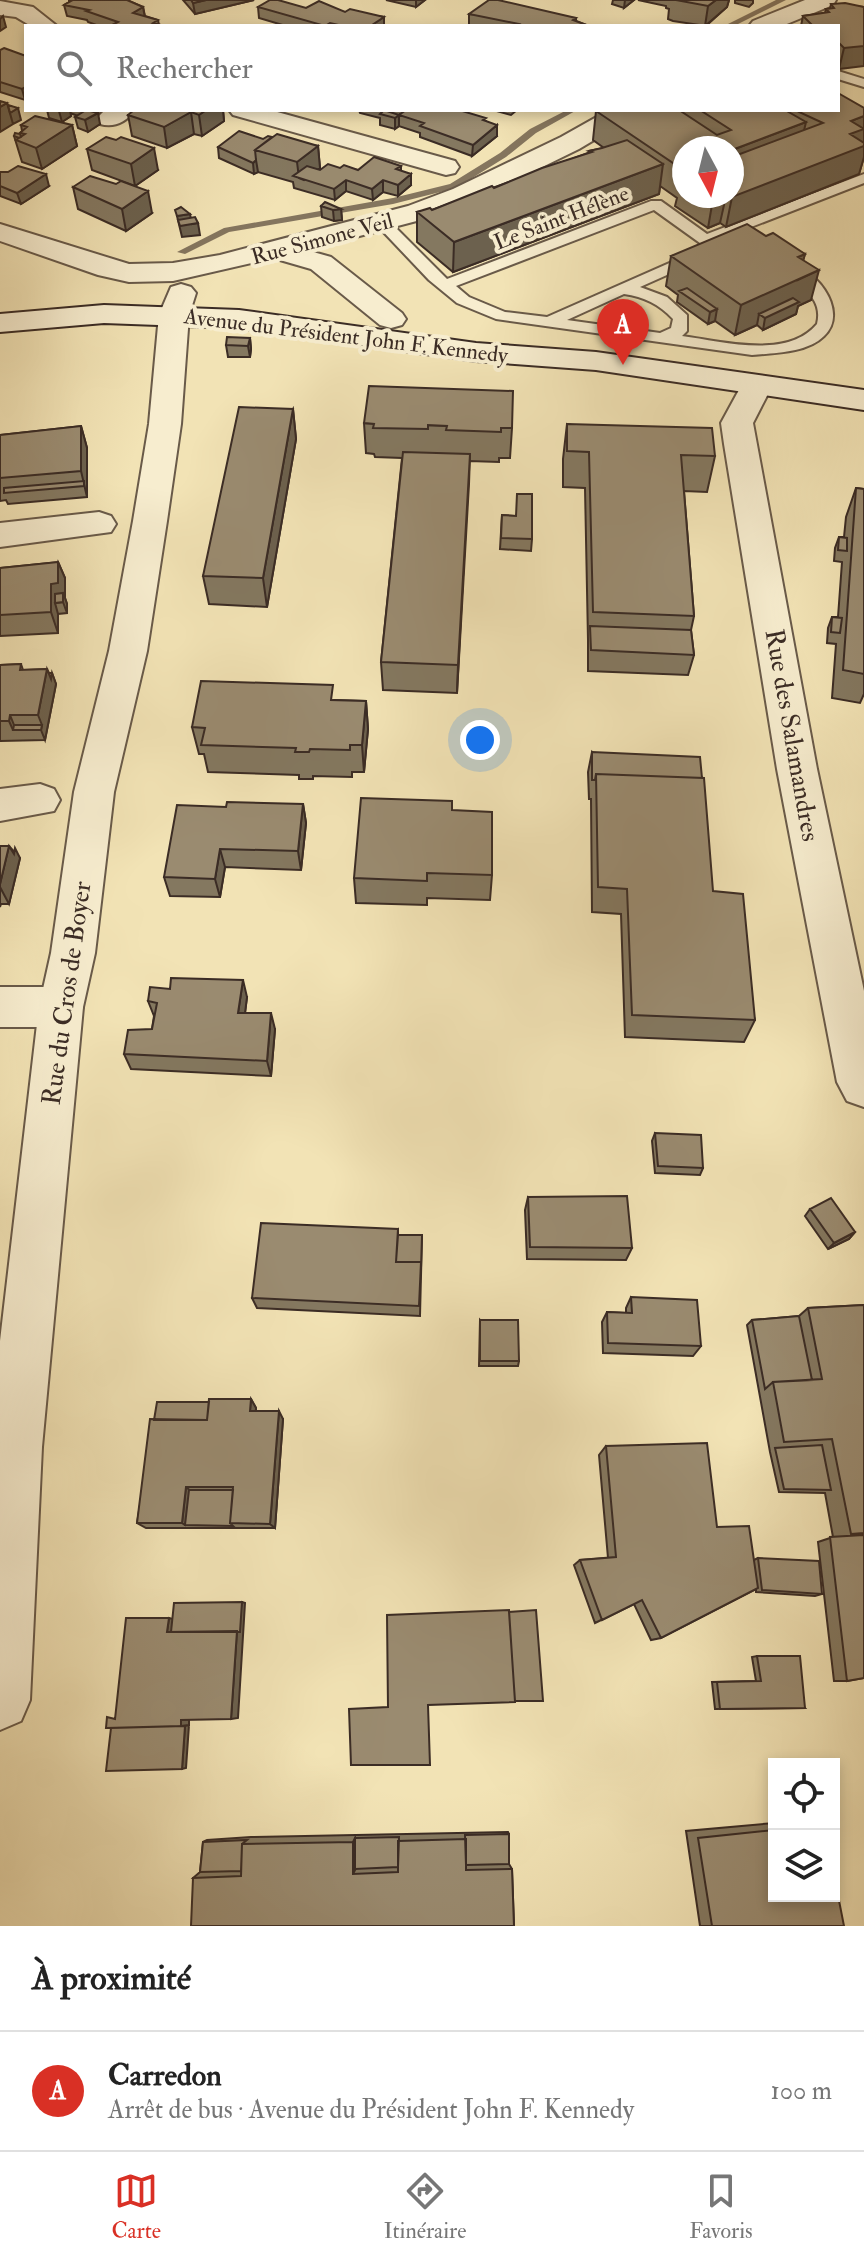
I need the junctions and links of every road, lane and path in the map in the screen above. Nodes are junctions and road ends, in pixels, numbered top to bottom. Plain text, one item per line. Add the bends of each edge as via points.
1 (825, 0) edge
2 (0, 8) edge
3 (41, 13) edge
4 (766, 24) edge
5 (840, 76) edge
6 (864, 83) edge
7 (249, 112) edge
8 (321, 112) edge
9 (636, 112) edge
10 (302, 127) junction
11 (446, 167) dead end
12 (864, 178) edge
13 (382, 222) junction
14 (3, 243) edge
15 (731, 248) edge
16 (279, 251) junction
17 (773, 261) edge
18 (445, 285) junction
19 (620, 289) junction
20 (0, 301) edge
21 (177, 304) junction
22 (391, 319) junction
23 (0, 320) edge
24 (547, 323) junction
25 (661, 338) junction
26 (596, 361) junction
27 (717, 380) junction
28 (756, 386) junction
29 (864, 400) edge
30 (737, 423) junction
31 (99, 524) dead end
32 (0, 535) edge
33 (40, 800) dead end
34 (0, 805) edge
35 (0, 1007) edge
36 (61, 1007) junction
37 (864, 1086) edge
38 (7, 1448) edge
39 (0, 1700) edge

1 - 4 street
2 - 3 street
5 - 6 lane
7 - 10 street
8 - 10 street
9 - 13 street, Rue Simone Veil via 463,195
10 - 11 street
12 - 18 lane, Le Saint Hélène via 705,240 656,204
13 - 16 street, Rue Simone Veil
13 - 18 lane
14 - 16 street, Rue Simone Veil via 129,273 173,272
15 - 19 lane via 719,248
16 - 22 street via 321,263
17 - 25 lane via 802,276 823,297 826,318 818,333 786,346 752,350
18 - 24 lane via 463,300 502,316
19 - 24 lane
19 - 25 lane via 665,300 681,318 679,331
20 - 21 street, Avenue du Président John F. Kennedy via 75,294
21 - 22 street, Avenue du Président John F. Kennedy
21 - 23 street, Avenue du Président John F. Kennedy
21 - 26 street, Avenue du Président John F. Kennedy via 476,352
21 - 36 street, Rue du Cros de Boyer via 152,507 128,651 92,803
22 - 26 street, Avenue du Président John F. Kennedy
24 - 25 lane
26 - 27 street, Avenue du Président John F. Kennedy
27 - 28 street, Avenue du Président John F. Kennedy
27 - 30 street via 721,407
28 - 29 street, Avenue du Président John F. Kennedy
28 - 30 street
30 - 37 street, Rue des Salamandres via 797,769
31 - 32 street
33 - 34 street
35 - 36 street
36 - 38 street, Rue du Cros de Boyer
38 - 39 street, Rue du Cros de Boyer

